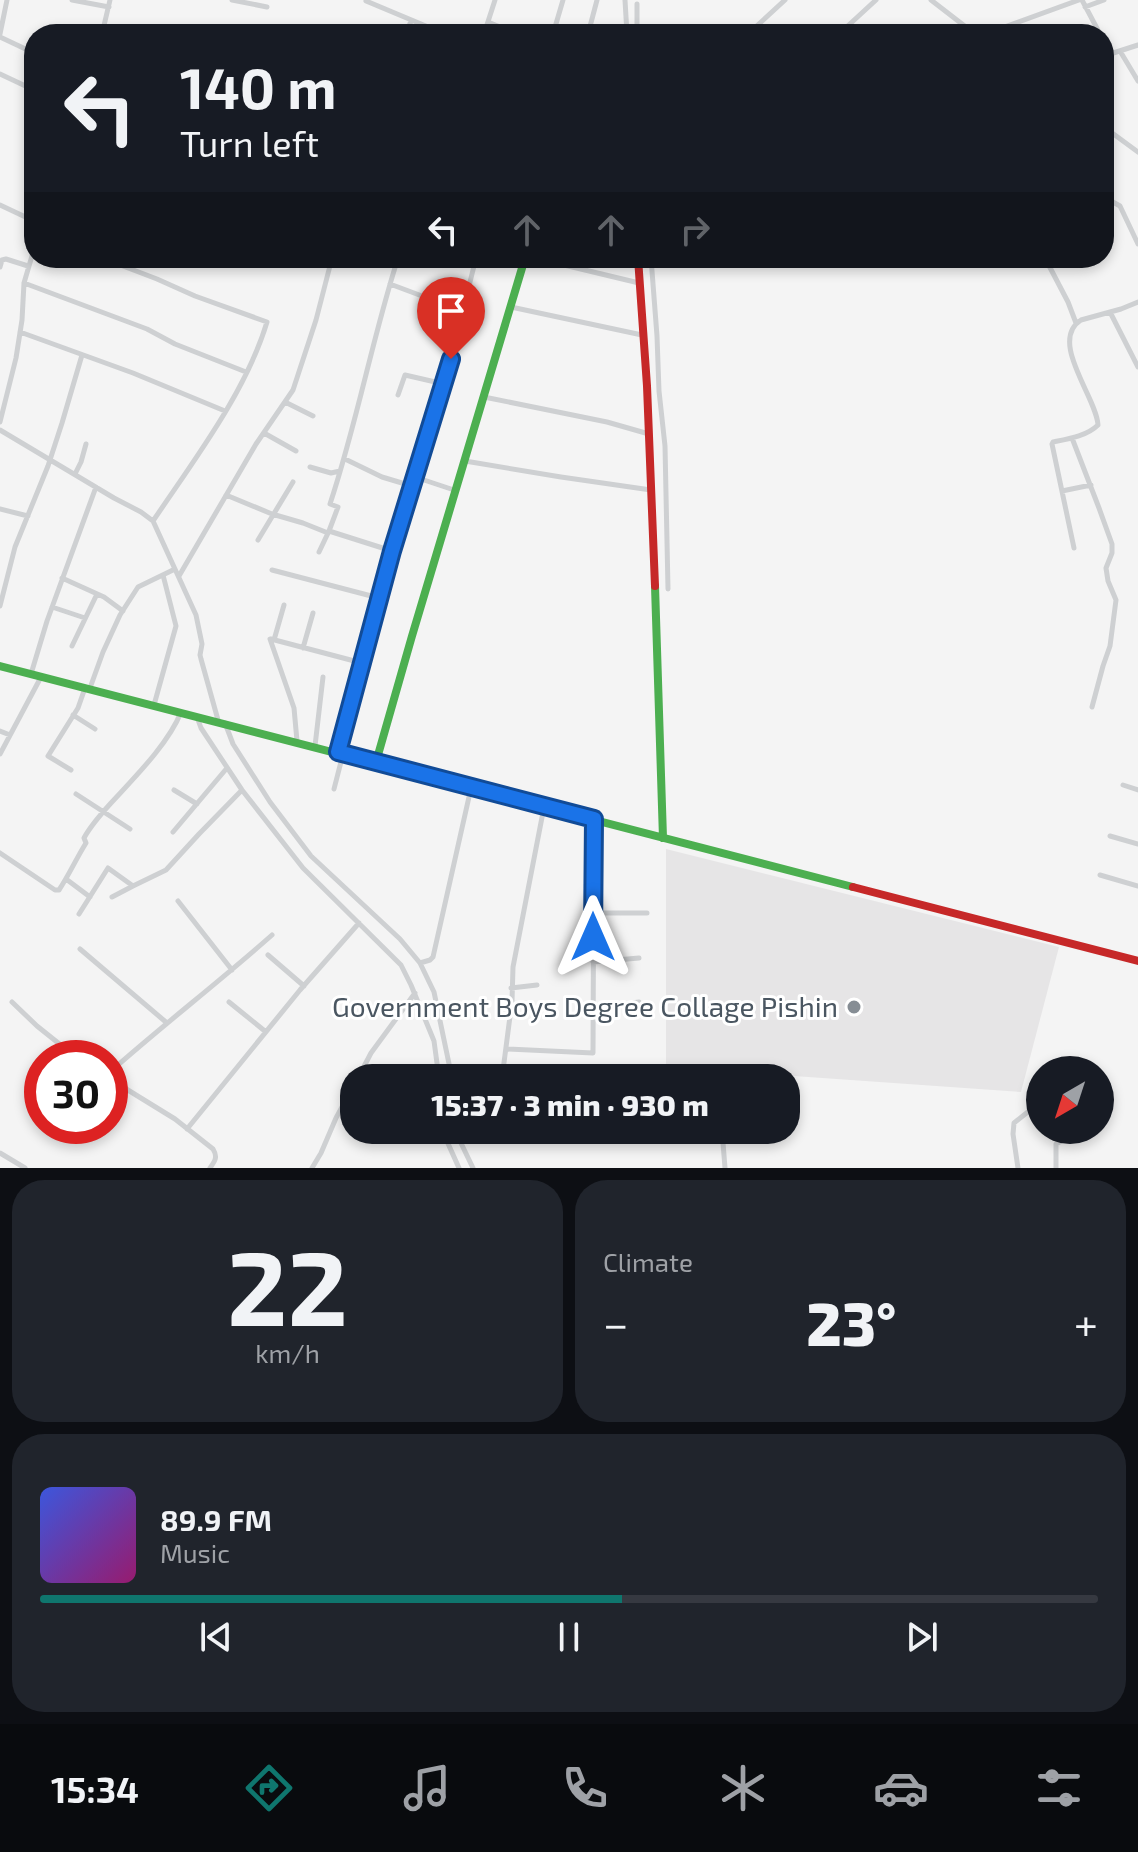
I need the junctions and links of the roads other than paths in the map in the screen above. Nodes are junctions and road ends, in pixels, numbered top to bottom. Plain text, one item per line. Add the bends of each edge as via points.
1 (7, 0) edge
2 (72, 0) edge
3 (232, 0) edge
4 (367, 0) edge
5 (495, 0) edge
6 (563, 0) edge
7 (597, 0) edge
8 (625, 0) edge
9 (785, 0) edge
10 (876, 0) edge
11 (931, 0) edge
12 (1104, 0) edge
13 (1082, 2) edge
14 (110, 3) edge
15 (637, 4) dead end
16 (267, 7) dead end
17 (411, 21) junction
18 (488, 21) junction
19 (105, 24) edge
20 (410, 24) edge
21 (419, 24) edge
22 (487, 24) edge
23 (495, 24) edge
24 (556, 24) edge
25 (591, 24) edge
26 (626, 24) edge
27 (637, 24) edge
28 (759, 24) edge
29 (850, 24) edge
30 (962, 24) edge
31 (1015, 24) edge
32 (1094, 24) edge
33 (0, 36) edge
34 (1138, 45) edge
35 (24, 48) edge
36 (1120, 51) junction
37 (1114, 53) edge
38 (0, 74) edge
39 (1138, 81) edge
40 (24, 85) edge
41 (1114, 134) edge
42 (1138, 152) edge
43 (1114, 203) edge
44 (0, 205) edge
45 (24, 216) edge
46 (1138, 244) edge
47 (24, 264) edge
48 (0, 267) edge
49 (28, 268) edge
50 (128, 268) edge
51 (329, 268) edge
52 (395, 268) edge
53 (472, 268) edge
54 (522, 268) edge
55 (577, 268) edge
56 (638, 268) edge
57 (652, 268) edge
58 (1050, 268) edge
59 (24, 283) junction
60 (639, 283) junction
61 (390, 284) junction
62 (1138, 302) edge
63 (511, 307) junction
64 (462, 311) junction
65 (1110, 312) junction
66 (1076, 323) junction
67 (20, 332) junction
68 (642, 335) junction
69 (82, 355) junction
70 (1138, 367) edge
71 (246, 372) junction
72 (444, 384) junction
73 (398, 395) dead end
74 (484, 397) junction
75 (285, 402) junction
76 (225, 411) junction
77 (313, 416) dead end
78 (0, 422) edge
79 (0, 430) edge
80 (264, 433) junction
81 (649, 434) junction
82 (1072, 438) junction
83 (86, 444) dead end
84 (296, 451) dead end
85 (50, 459) junction
86 (345, 459) junction
87 (465, 461) junction
88 (310, 467) dead end
89 (341, 471) junction
90 (75, 474) junction
91 (415, 477) junction
92 (293, 482) dead end
93 (1091, 485) junction
94 (412, 486) junction
95 (96, 487) junction
96 (455, 490) junction
97 (651, 490) junction
98 (1062, 491) junction
99 (226, 495) junction
100 (0, 509) edge
101 (272, 514) junction
102 (28, 516) junction
103 (153, 521) junction
104 (328, 532) junction
105 (258, 540) dead end
106 (1074, 548) dead end
107 (392, 551) junction
108 (319, 552) dead end
109 (174, 569) junction
110 (272, 570) dead end
111 (165, 574) junction
112 (179, 577) junction
113 (62, 578) junction
114 (668, 589) dead end
115 (97, 594) junction
116 (379, 598) junction
117 (284, 605) dead end
118 (0, 606) edge
119 (52, 607) junction
120 (123, 611) junction
121 (313, 613) dead end
122 (85, 618) junction
123 (274, 640) junction
124 (72, 646) dead end
125 (303, 648) junction
126 (362, 663) junction
127 (0, 666) edge
128 (36, 675) junction
129 (323, 677) dead end
130 (88, 688) junction
131 (154, 705) junction
132 (1092, 707) dead end
133 (181, 712) junction
134 (73, 715) junction
135 (197, 715) junction
136 (222, 721) junction
137 (95, 729) dead end
138 (0, 731) edge
139 (10, 735) junction
140 (297, 741) junction
141 (315, 746) junction
142 (341, 752) junction
143 (0, 754) edge
144 (376, 762) junction
145 (227, 768) junction
146 (71, 770) dead end
147 (1123, 785) dead end
148 (471, 787) junction
149 (334, 789) dead end
150 (174, 790) dead end
151 (242, 790) junction
152 (1138, 790) edge
153 (76, 794) dead end
154 (197, 804) junction
155 (544, 807) junction
156 (103, 812) junction
157 (594, 819) junction
158 (130, 829) dead end
159 (173, 832) dead end
160 (1110, 836) dead end
161 (663, 838) junction
162 (1138, 844) edge
163 (0, 853) edge
164 (1100, 875) dead end
165 (66, 879) junction
166 (133, 886) junction
167 (1138, 886) edge
168 (90, 897) junction
169 (112, 897) dead end
170 (178, 901) dead end
171 (593, 913) junction
172 (647, 913) dead end
173 (79, 914) dead end
174 (359, 923) junction
175 (272, 935) dead end
176 (80, 949) dead end
177 (268, 955) dead end
178 (639, 958) dead end
179 (1138, 961) edge
180 (593, 962) junction
181 (420, 963) junction
182 (232, 970) junction
183 (537, 985) dead end
184 (304, 986) junction
185 (511, 988) junction
186 (415, 993) junction
187 (12, 1002) dead end
188 (229, 1002) dead end
189 (639, 1002) dead end
190 (593, 1008) junction
191 (167, 1023) junction
192 (266, 1032) junction
193 (55, 1040) edge
194 (506, 1049) junction
195 (128, 1057) edge
196 (365, 1064) edge
197 (437, 1064) edge
198 (449, 1064) edge
199 (504, 1064) edge
200 (128, 1090) edge
201 (340, 1113) edge
202 (1026, 1113) edge
203 (187, 1129) junction
204 (448, 1144) edge
205 (461, 1144) edge
206 (723, 1144) edge
207 (1056, 1144) edge
208 (0, 1153) edge
209 (25, 1168) edge
210 (210, 1168) edge
211 (312, 1168) edge
212 (459, 1168) edge
213 (473, 1168) edge
214 (725, 1168) edge
215 (1018, 1168) edge
216 (1056, 1168) edge

1 - 33 street
2 - 14 street
3 - 16 street
4 - 17 street
5 - 18 street
6 - 24 street
7 - 25 street
8 - 26 street
9 - 28 street
10 - 29 street
11 - 30 street
12 - 13 street
13 - 31 street
13 - 32 street
14 - 19 street
15 - 27 street
17 - 20 street
17 - 21 street
18 - 22 street
18 - 23 street
33 - 35 street
34 - 36 street
36 - 37 street
36 - 39 street
38 - 40 street
41 - 42 street
43 - 46 street
44 - 45 street
47 - 48 street via 6,259
49 - 59 street
50 - 71 street via 267,322
51 - 75 street via 302,366
52 - 61 street
53 - 64 street
54 - 63 main road
55 - 60 street
56 - 60 main road
57 - 114 street via 665,446
58 - 66 street
59 - 67 street
59 - 71 street
60 - 68 main road
61 - 64 street
61 - 86 street
62 - 65 street
63 - 68 street
63 - 74 main road
64 - 72 street
65 - 66 street
65 - 70 street
66 - 82 street via 1072,355 1098,425
67 - 69 street
67 - 78 street
68 - 81 main road
69 - 76 street
69 - 85 street
71 - 76 street
72 - 73 street via 405,375
72 - 91 street
74 - 81 street
74 - 87 main road
75 - 77 street
75 - 80 street
76 - 103 street
79 - 85 street
80 - 84 street
80 - 99 street
81 - 97 main road
82 - 93 street
82 - 98 street via 1052,444
83 - 90 street
85 - 90 street
85 - 102 street
86 - 89 street
86 - 94 street
87 - 96 main road
87 - 97 street
88 - 89 street
89 - 104 street via 330,504 338,507
90 - 95 street
91 - 94 street
91 - 96 street
92 - 101 street
93 - 98 street
93 - 132 street via 1112,544 1106,568 1116,600 1110,646
94 - 107 street
95 - 103 street
95 - 113 street
96 - 144 main road
97 - 161 main road
98 - 106 street
99 - 101 street
99 - 112 street
100 - 102 street
101 - 104 street
101 - 105 street
102 - 118 street
103 - 109 street
104 - 107 street
104 - 108 street
107 - 116 street
109 - 111 street
109 - 112 street
110 - 116 street
111 - 120 street via 138,587
111 - 131 street via 176,626
112 - 136 street via 198,621 200,655
113 - 115 street
113 - 119 street
115 - 120 street
115 - 122 street
116 - 126 street
117 - 123 street
119 - 122 street
119 - 128 street
120 - 130 street
121 - 125 street
122 - 124 street
123 - 125 street
123 - 140 street via 270,639 294,708
125 - 126 street
126 - 142 street
127 - 128 main road
128 - 130 main road
128 - 139 street
129 - 141 street
130 - 131 main road
130 - 134 street
131 - 133 main road
133 - 135 main road
133 - 156 street via 177,724
134 - 137 street
134 - 146 street via 48,756
135 - 136 main road
135 - 145 street
136 - 140 main road
136 - 181 street via 270,802 311,856
138 - 139 street
139 - 143 street
140 - 141 main road
141 - 142 main road
142 - 144 main road
142 - 149 street
144 - 148 main road
145 - 151 street
145 - 154 street
147 - 152 street
148 - 155 main road
148 - 181 street via 433,957
150 - 154 street
151 - 166 street via 166,870
151 - 174 street via 303,868
153 - 156 street
154 - 159 street
155 - 157 main road
155 - 185 street
156 - 158 street
156 - 165 street via 85,836
157 - 161 main road
157 - 171 street
160 - 162 street
161 - 179 main road
163 - 165 street via 57,891
164 - 167 street
165 - 168 street
166 - 168 street via 108,868
166 - 169 street
168 - 173 street
170 - 182 street
171 - 172 street
171 - 180 street
174 - 184 street
174 - 186 street via 401,965
175 - 182 street
176 - 191 street
177 - 184 street
178 - 180 street
180 - 190 street
181 - 198 street via 434,992
182 - 191 street
183 - 185 street
184 - 192 street
185 - 194 street
186 - 196 street
186 - 197 street
187 - 193 street
188 - 192 street
189 - 190 street
190 - 194 street via 593,1053
191 - 195 street
192 - 203 street
194 - 199 street
200 - 203 street
201 - 211 street
202 - 215 street via 1013,1125
203 - 210 street via 216,1153
204 - 212 street
205 - 213 street
206 - 214 street
207 - 216 street
208 - 209 street

